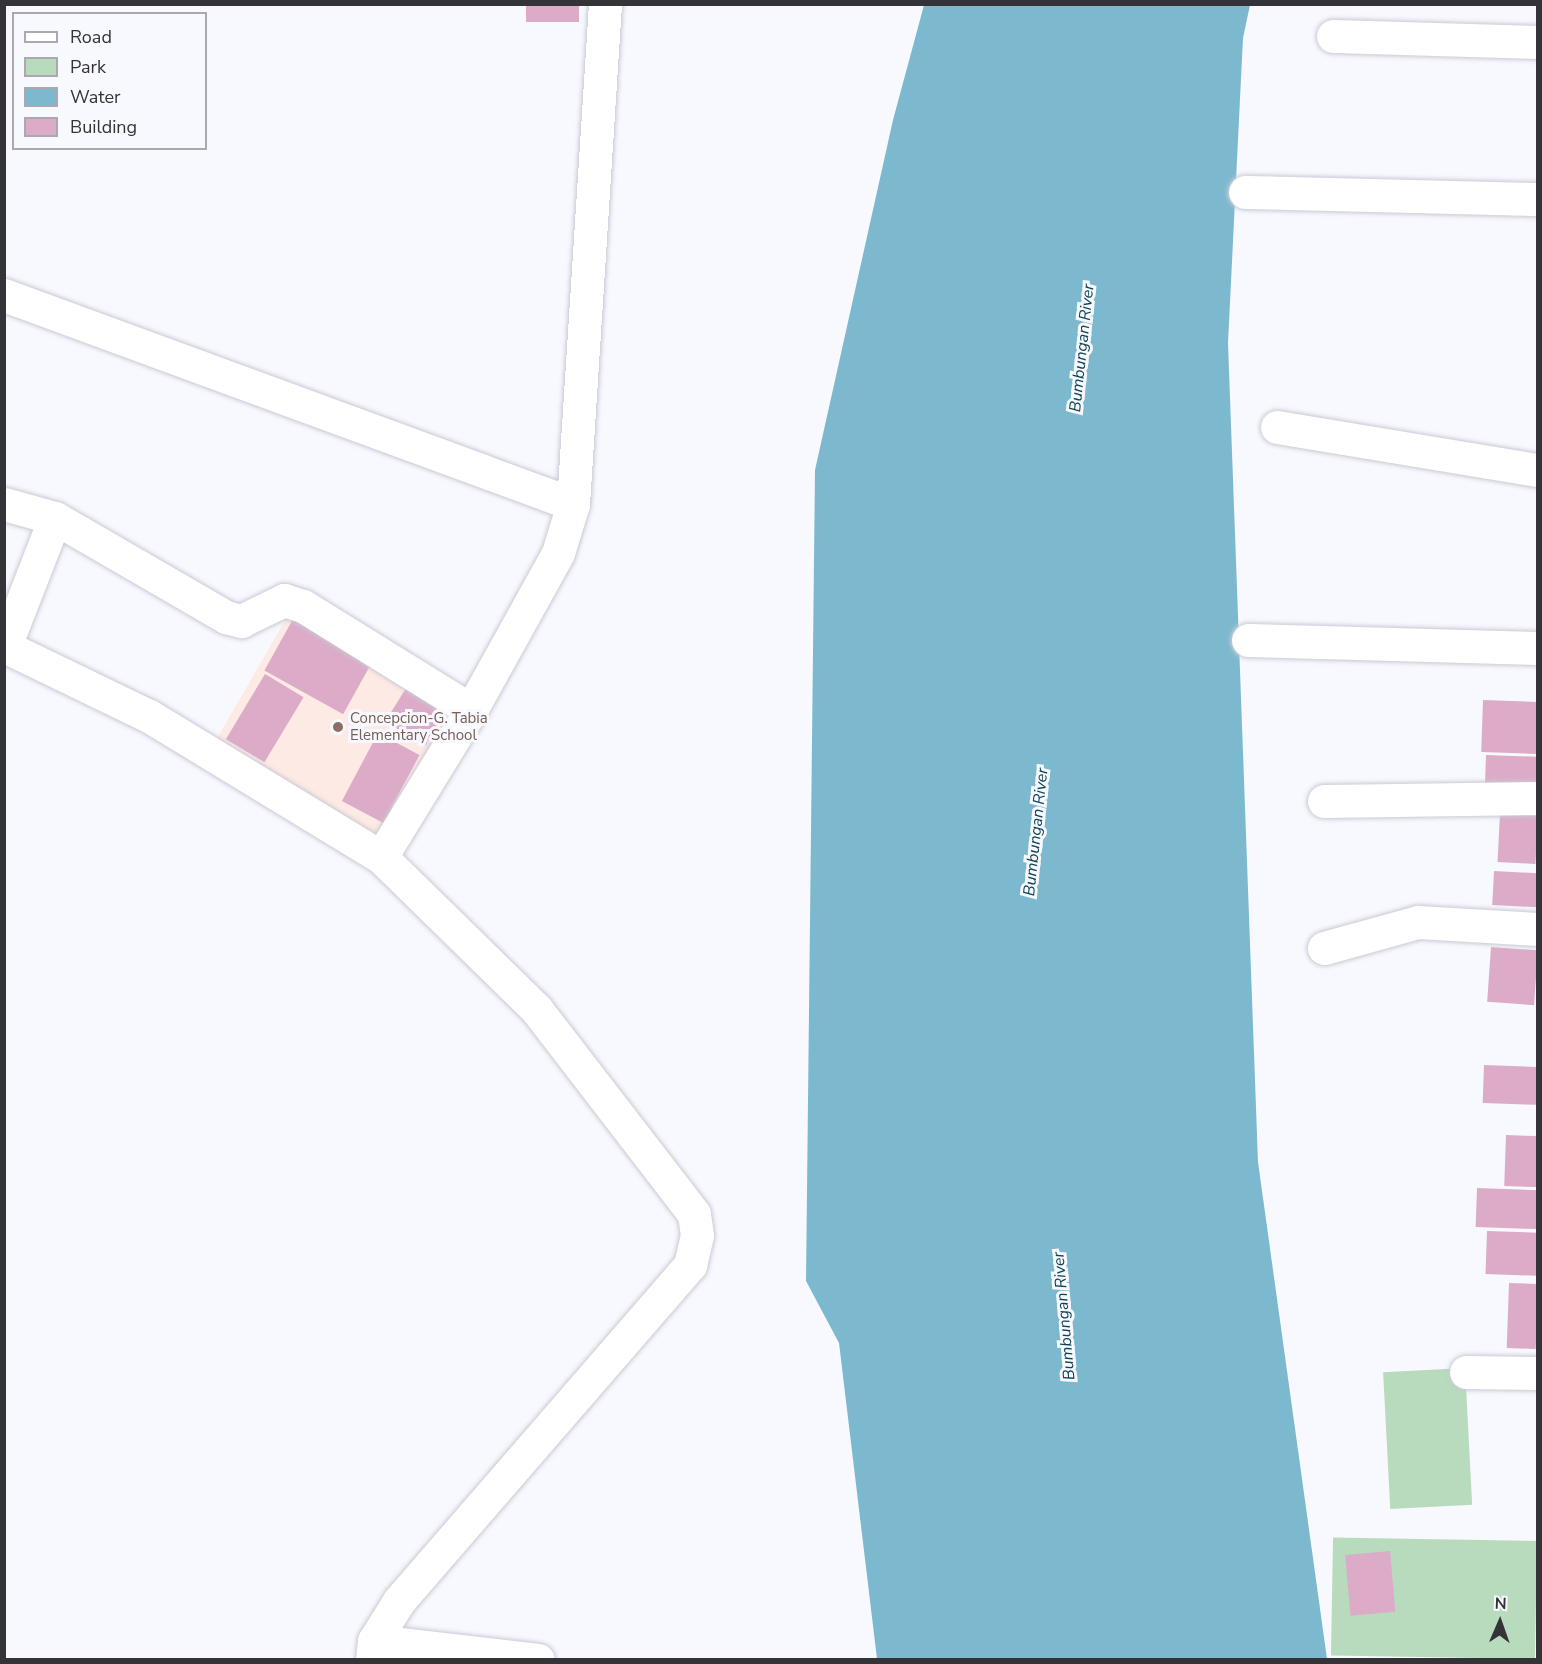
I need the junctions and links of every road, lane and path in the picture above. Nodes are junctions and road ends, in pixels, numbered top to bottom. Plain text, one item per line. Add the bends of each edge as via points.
1 (605, 4) edge
2 (1333, 36) dead end
3 (1538, 42) edge
4 (1245, 192) dead end
5 (1538, 199) edge
6 (4, 295) edge
7 (1277, 427) dead end
8 (1538, 470) edge
9 (4, 504) edge
10 (573, 504) junction
11 (55, 519) junction
12 (1248, 640) dead end
13 (5, 646) edge
14 (1538, 648) edge
15 (471, 710) junction
16 (1538, 798) edge
17 (1324, 801) dead end
18 (381, 857) junction
19 (1538, 929) edge
20 (1324, 948) dead end
21 (1466, 1372) dead end
22 (1538, 1373) edge
23 (373, 1650) edge
24 (538, 1659) edge

1 - 10 street
2 - 3 street
4 - 5 street
6 - 10 street
7 - 8 street
9 - 11 street
10 - 15 street via 558,553
11 - 13 street
11 - 15 street via 226,617 241,621 284,600 303,606
12 - 14 street
13 - 18 street via 149,716
15 - 18 street
16 - 17 street
18 - 23 street via 537,1010 694,1214 697,1235 690,1265 399,1601
19 - 20 street via 1418,922
21 - 22 street
23 - 24 street

